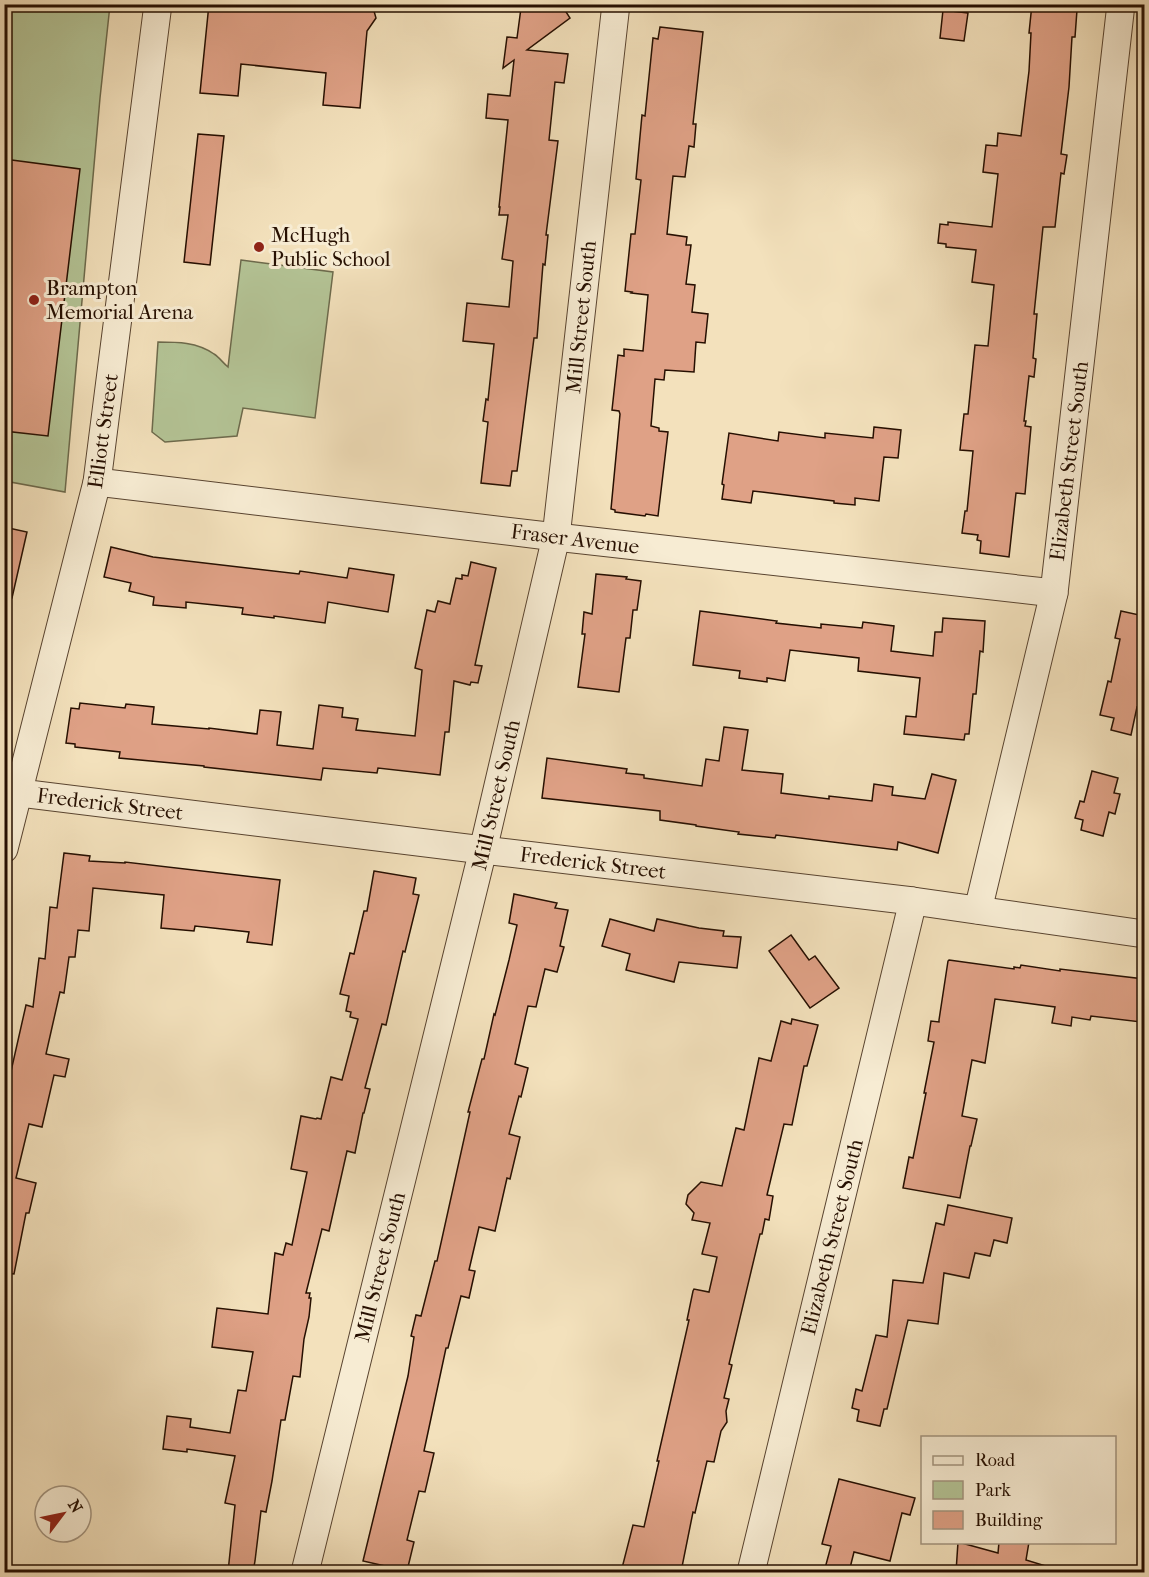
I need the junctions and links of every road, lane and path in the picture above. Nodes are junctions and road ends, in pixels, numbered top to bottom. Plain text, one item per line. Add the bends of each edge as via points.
1 (158, 4) edge
2 (616, 4) edge
3 (1121, 4) edge
4 (97, 482) junction
5 (556, 537) junction
6 (1054, 593) junction
7 (12, 792) edge
8 (4, 849) edge
9 (483, 850) junction
10 (913, 901) junction
11 (978, 910) junction
12 (1144, 934) edge
13 (305, 1572) edge
14 (751, 1572) edge

1 - 4 street, Elliott Street
2 - 5 street, Mill Street South
3 - 6 street, Elizabeth Street South
4 - 5 street, Fraser Avenue
4 - 7 street, Elliott Street
5 - 6 street, Fraser Avenue
5 - 9 street, Mill Street South
6 - 11 street, Elizabeth Street South
7 - 8 street, Elliott Street
7 - 9 street, Frederick Street
9 - 10 street, Frederick Street
9 - 13 street, Mill Street South
10 - 11 street, Frederick Street
10 - 14 street, Elizabeth Street South
11 - 12 street, Frederick Street

